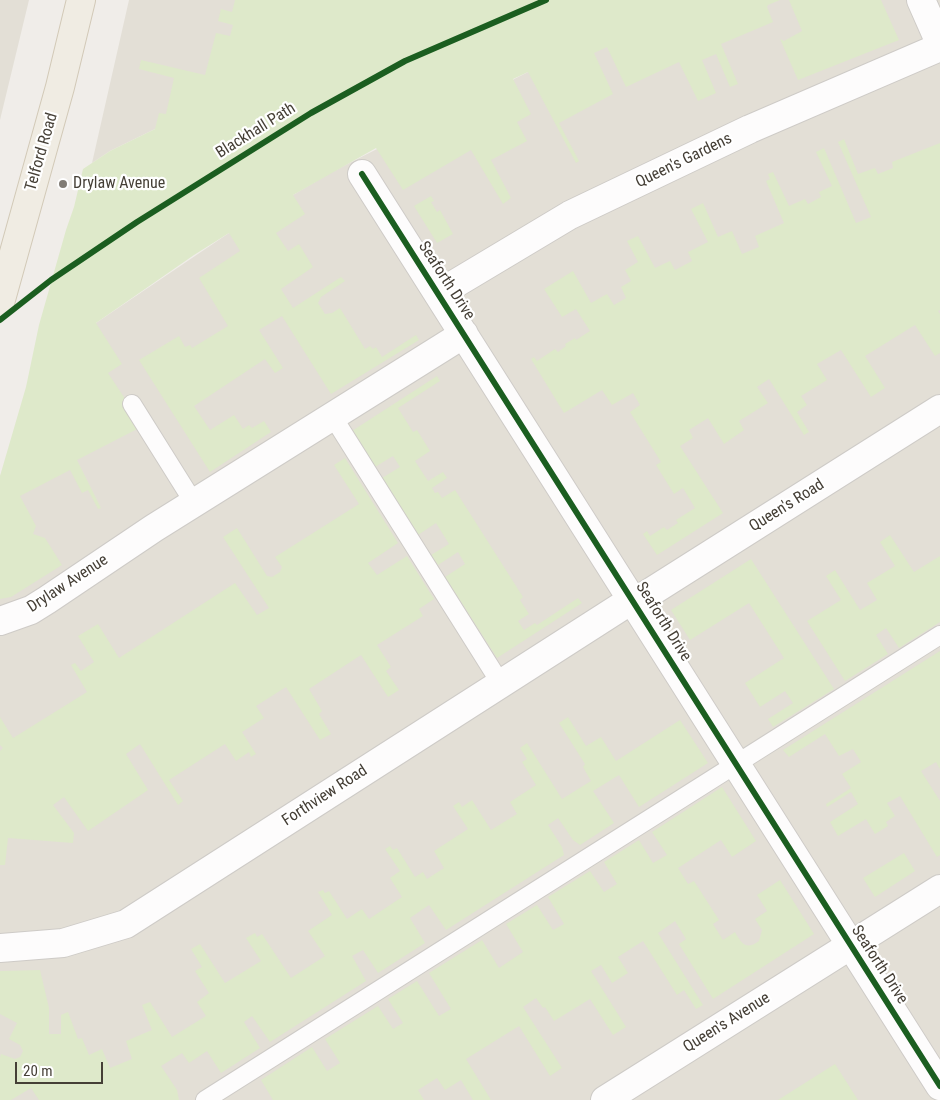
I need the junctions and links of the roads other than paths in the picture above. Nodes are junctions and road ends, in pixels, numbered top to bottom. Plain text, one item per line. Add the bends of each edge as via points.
1 (81, 0) edge
2 (921, 0) edge
3 (940, 45) edge
4 (362, 174) dead end
5 (438, 294) junction
6 (0, 303) edge
7 (464, 334) junction
8 (132, 404) dead end
9 (940, 409) edge
10 (333, 417) junction
11 (194, 503) junction
12 (634, 601) junction
13 (0, 621) edge
14 (940, 635) edge
15 (500, 684) junction
16 (736, 763) junction
17 (940, 889) edge
18 (850, 946) junction
19 (0, 948) edge
20 (940, 1086) edge
21 (205, 1100) edge
22 (605, 1100) edge

1 - 6 main road, Telford Road
2 - 3 street
3 - 5 street, Queen's Gardens via 750,129 570,215
4 - 5 street, Seaforth Drive
5 - 7 street, Seaforth Drive
7 - 10 street, Drylaw Avenue
7 - 12 street, Seaforth Drive
8 - 11 lane
9 - 12 street, Queen's Road
10 - 11 street, Drylaw Avenue
10 - 15 lane
11 - 13 street, Drylaw Avenue via 47,600
12 - 15 street, Forthview Road
12 - 16 street, Seaforth Drive
14 - 16 lane
15 - 19 street, Forthview Road via 126,924 63,943
16 - 18 street, Seaforth Drive
16 - 21 lane
17 - 18 street, Queen's Avenue
18 - 20 street, Seaforth Drive
18 - 22 street, Queen's Avenue

